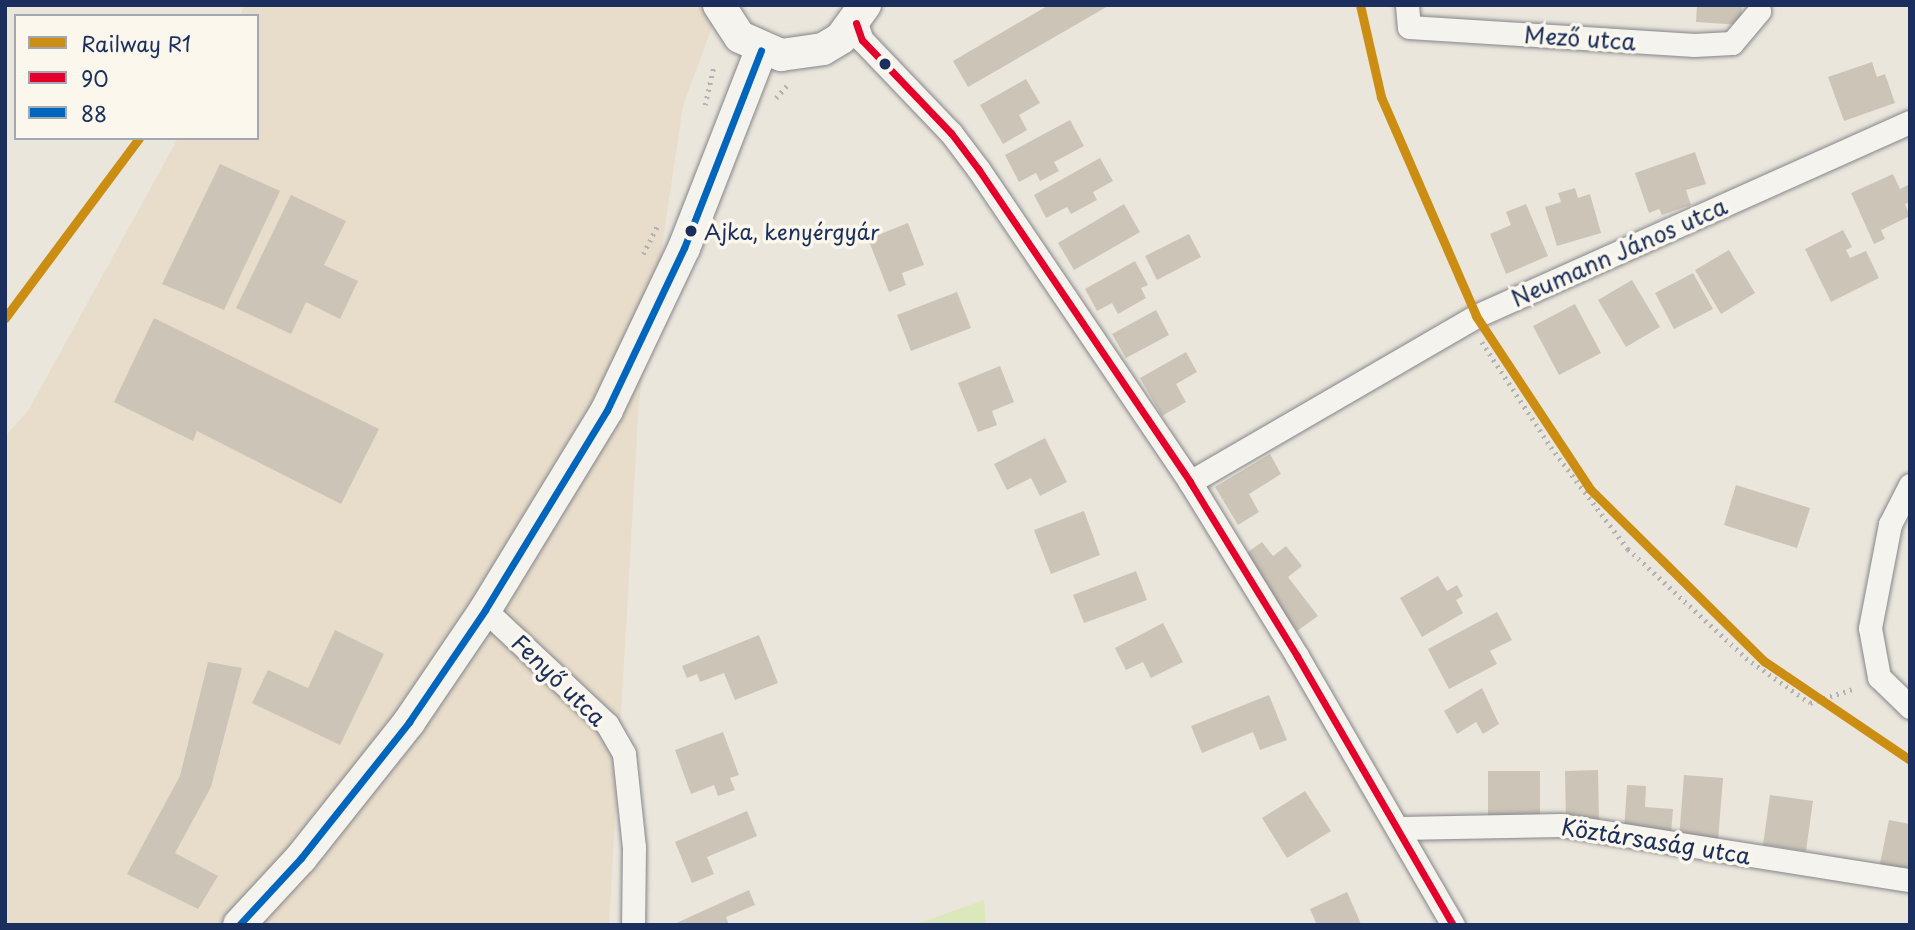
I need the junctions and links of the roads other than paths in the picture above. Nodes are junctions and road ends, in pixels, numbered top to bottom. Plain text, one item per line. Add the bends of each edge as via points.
1 (719, 5) edge
2 (1407, 5) edge
3 (1759, 11) dead end
4 (861, 14) edge
5 (761, 50) junction
6 (1910, 122) edge
7 (1190, 482) junction
8 (1910, 485) edge
9 (485, 610) junction
10 (1910, 707) edge
11 (1400, 828) junction
12 (1910, 880) edge
13 (239, 925) edge
14 (633, 925) edge
15 (1453, 925) edge

1 - 5 main road via 740,37
2 - 3 street, Mező utca via 1409,27 1694,45 1732,43
4 - 5 main road via 841,38 813,52 781,55
4 - 7 street via 862,40 951,133 979,170
5 - 9 main road via 684,248 607,410
6 - 7 street, Neumann János utca via 1468,321
7 - 11 street
8 - 10 street via 1891,524 1870,628 1879,677
9 - 13 main road via 410,722 301,858
9 - 14 street, Fenyő utca via 607,724 624,754 634,847
11 - 12 street, Köztársaság utca via 1561,825
11 - 15 street

